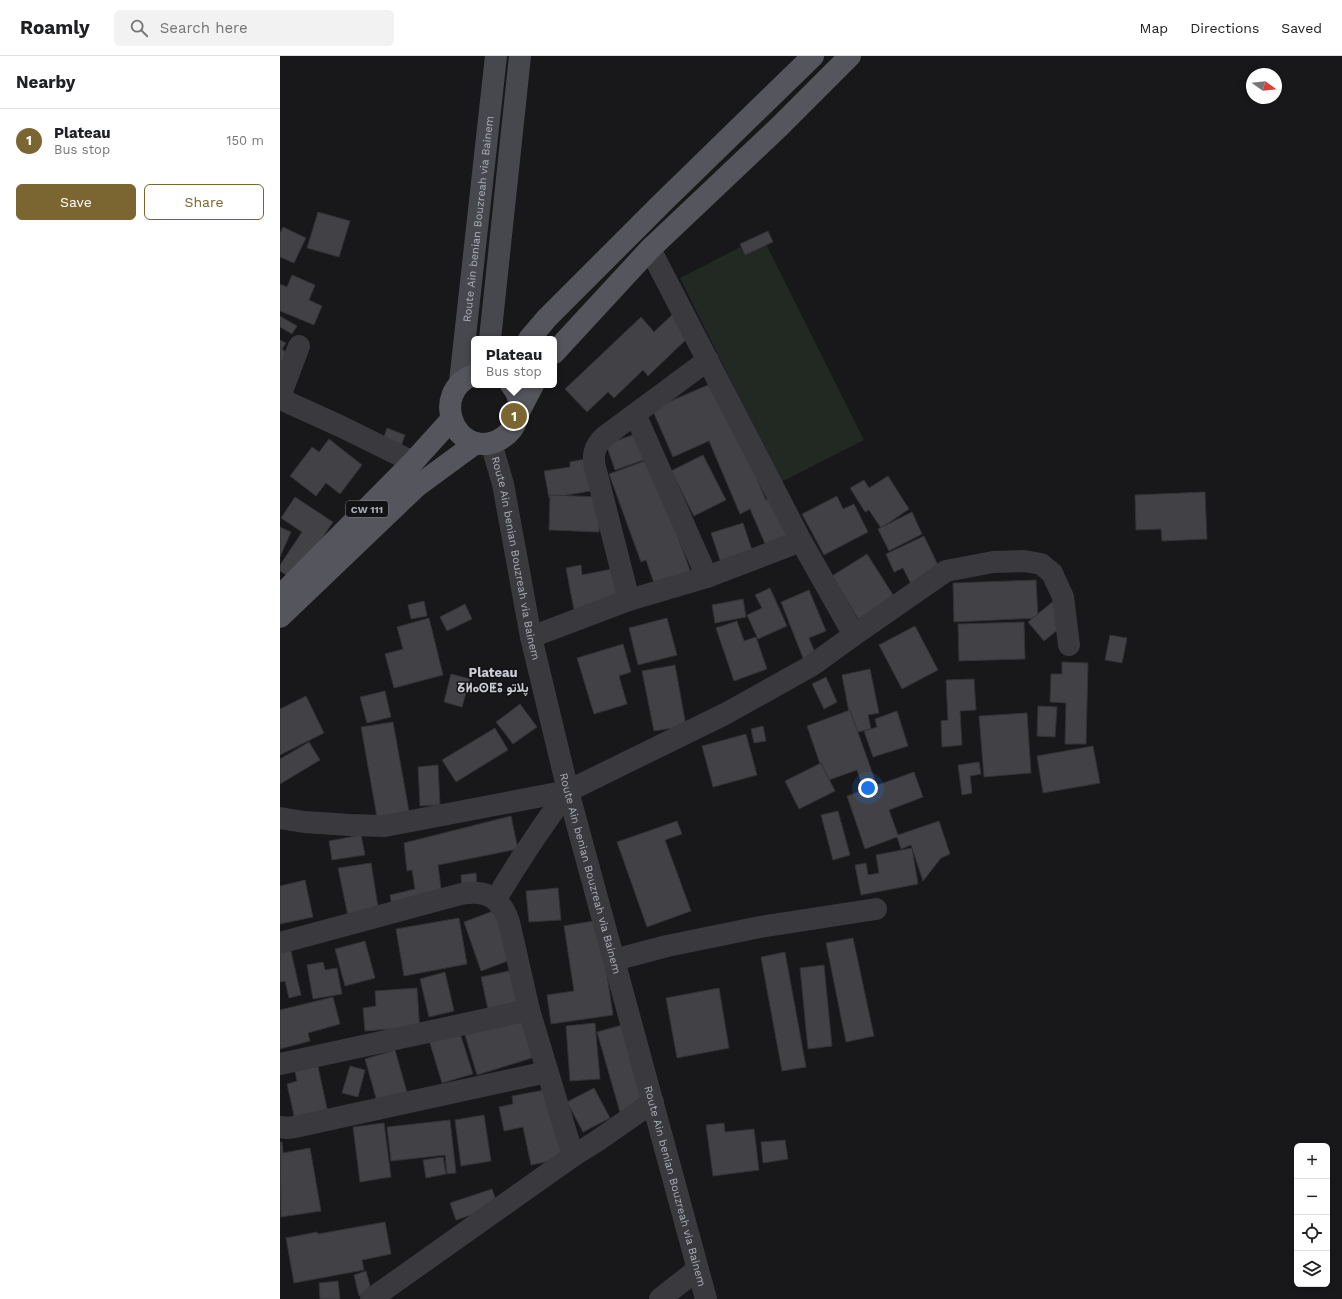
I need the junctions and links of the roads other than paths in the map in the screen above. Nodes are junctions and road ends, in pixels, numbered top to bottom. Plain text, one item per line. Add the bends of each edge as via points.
1 (496, 56) edge
2 (520, 56) edge
3 (813, 56) edge
4 (850, 56) edge
5 (650, 250) junction
6 (490, 336) edge
7 (532, 336) edge
8 (298, 346) dead end
9 (557, 350) edge
10 (708, 360) junction
11 (467, 378) edge
12 (513, 388) edge
13 (531, 388) edge
14 (520, 410) junction
15 (635, 414) junction
16 (451, 420) junction
17 (483, 443) junction
18 (413, 462) junction
19 (801, 541) junction
20 (707, 578) junction
21 (281, 594) edge
22 (629, 600) junction
23 (280, 617) edge
24 (854, 636) junction
25 (531, 637) junction
26 (1069, 646) dead end
27 (568, 791) junction
28 (280, 818) edge
29 (496, 899) junction
30 (876, 909) dead end
31 (280, 943) edge
32 (614, 960) junction
33 (529, 1010) junction
34 (280, 1064) edge
35 (547, 1072) junction
36 (653, 1102) junction
37 (280, 1127) edge
38 (573, 1156) junction
39 (698, 1269) junction
40 (372, 1299) edge
41 (660, 1299) edge
42 (706, 1299) edge

1 - 11 main road, Route Ain benian Bouzreah via Bainem
2 - 6 main road
3 - 7 main road via 612,252
4 - 5 main road
5 - 9 main road
5 - 10 street
8 - 18 street via 282,391 283,398
10 - 15 street
10 - 19 street
11 - 16 main road via 452,395 449,408
12 - 14 main road
13 - 14 main road
14 - 17 main road via 516,426 505,437
15 - 20 street
15 - 22 street via 599,442 593,460
16 - 17 main road via 465,438
16 - 18 main road, CW 111
17 - 23 main road via 416,487
17 - 25 street, Route Ain benian Bouzreah via Bainem via 503,484
18 - 21 main road, CW 111
19 - 20 street
19 - 24 street
20 - 22 street
22 - 25 street
24 - 26 street via 946,571 993,562 1024,561 1041,564 1052,574 1063,597
24 - 27 street via 811,666 725,714
25 - 27 street, Route Ain benian Bouzreah via Bainem
27 - 28 street via 385,826 304,822
27 - 29 street via 530,844
27 - 32 street, Route Ain benian Bouzreah via Bainem
29 - 31 street via 482,893 461,894
29 - 33 street via 506,912 509,922
30 - 32 street via 760,927
32 - 36 street, Route Ain benian Bouzreah via Bainem
33 - 34 street
33 - 35 street
35 - 37 street via 295,1128
35 - 38 street
36 - 38 street
36 - 39 street, Route Ain benian Bouzreah via Bainem
38 - 40 street
39 - 41 street
39 - 42 street, Route Ain benian Bouzreah via Bainem

